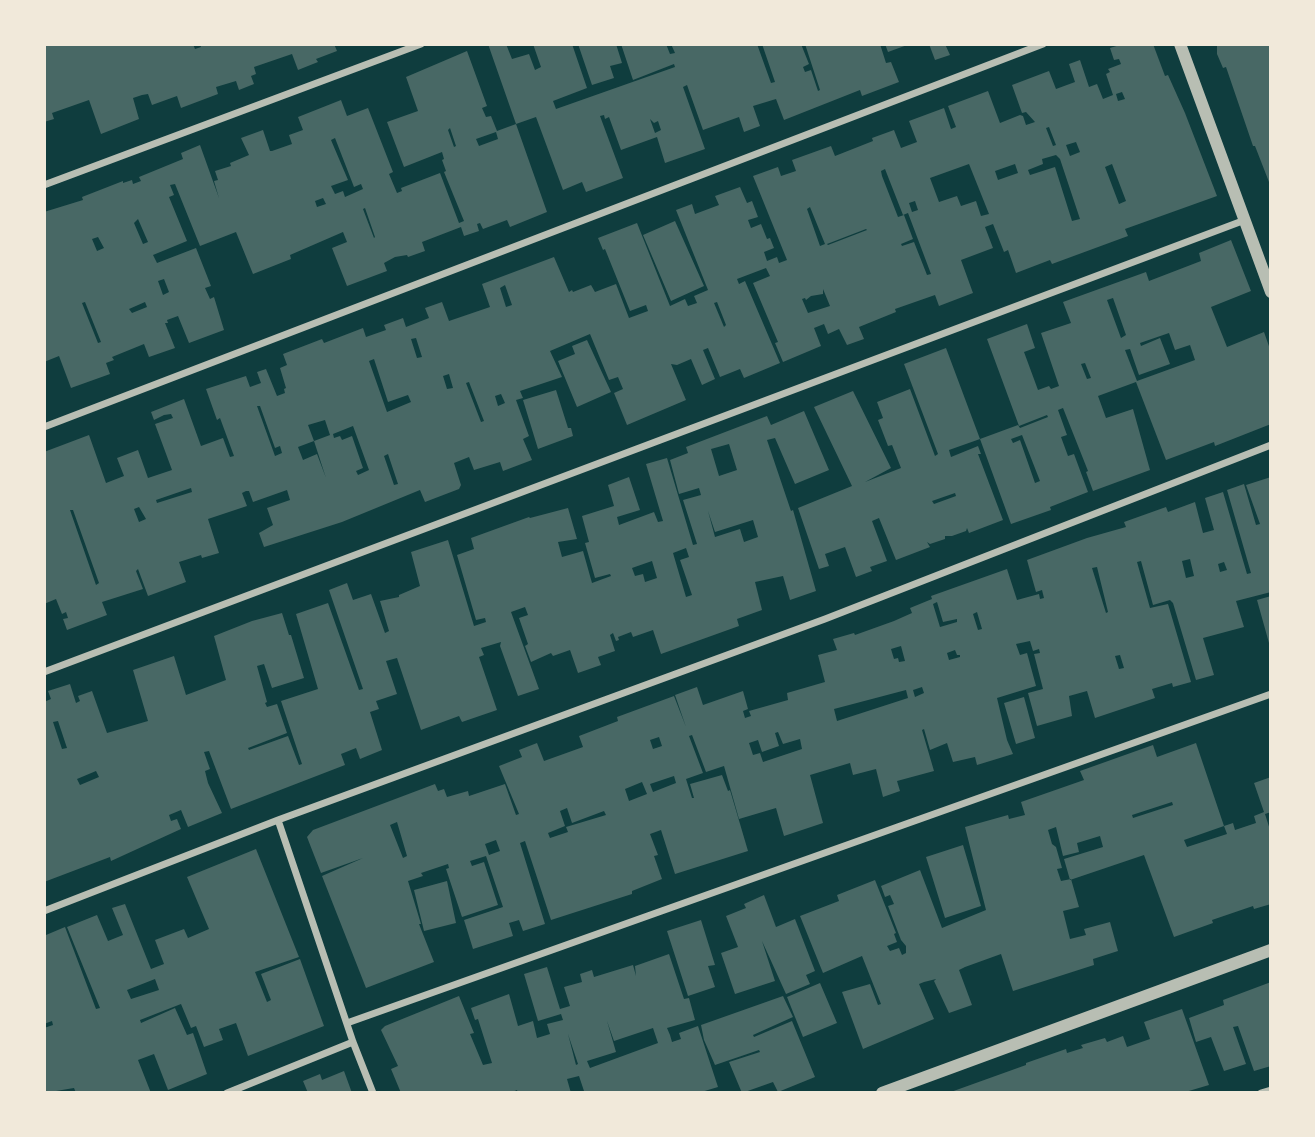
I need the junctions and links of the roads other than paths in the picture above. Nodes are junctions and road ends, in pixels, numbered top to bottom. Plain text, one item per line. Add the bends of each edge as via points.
1 (421, 44) edge
2 (1043, 44) edge
3 (1180, 44) edge
4 (44, 186) edge
5 (1245, 220) junction
6 (1271, 292) edge
7 (44, 427) edge
8 (1271, 445) edge
9 (44, 672) edge
10 (1271, 694) edge
11 (278, 820) junction
12 (44, 911) edge
13 (1271, 950) edge
14 (346, 1023) junction
15 (353, 1042) junction
16 (1271, 1090) edge
17 (227, 1093) edge
18 (373, 1093) edge
19 (882, 1093) edge
20 (1261, 1093) edge

1 - 4 street
2 - 7 street
3 - 5 street
5 - 6 street
5 - 9 street
8 - 11 street via 825,619
10 - 14 street
11 - 12 street
11 - 14 street
13 - 19 street
14 - 15 street
15 - 17 street
15 - 18 street
16 - 20 street

